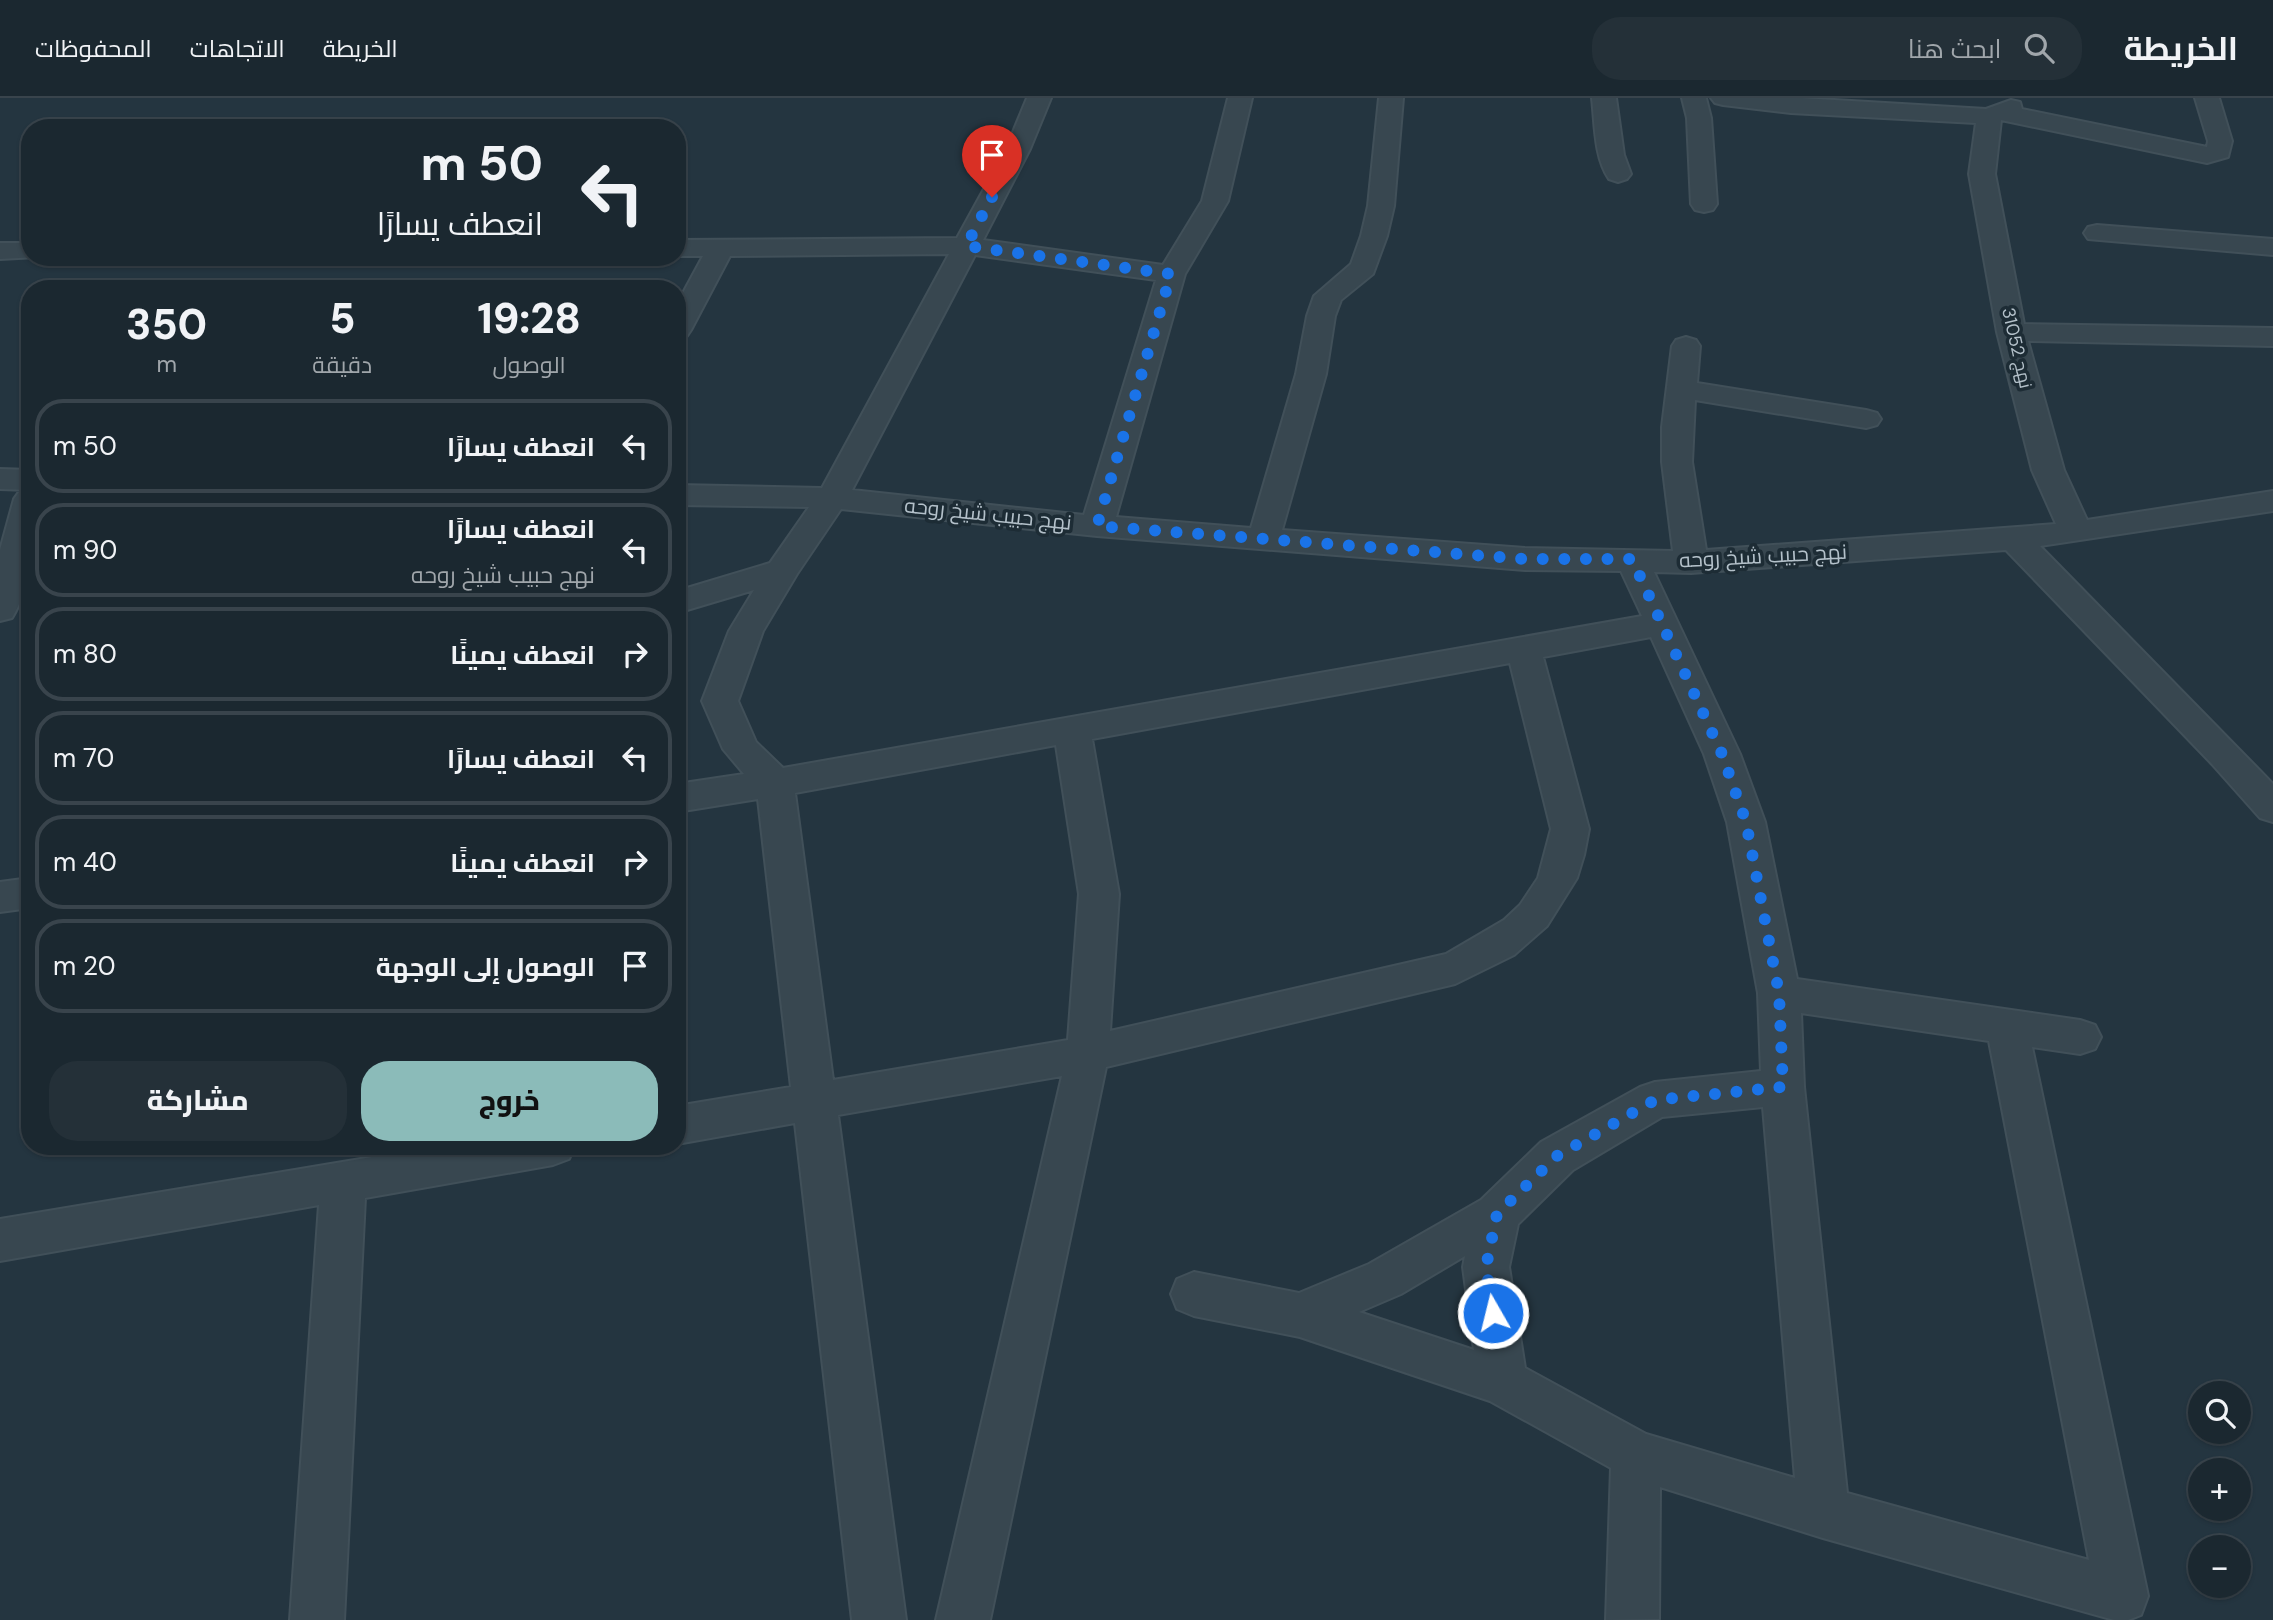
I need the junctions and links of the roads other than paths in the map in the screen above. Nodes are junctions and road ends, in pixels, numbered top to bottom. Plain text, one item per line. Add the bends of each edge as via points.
1 (1039, 98) edge
2 (1240, 98) edge
3 (1391, 98) edge
4 (1604, 98) edge
5 (1694, 98) edge
6 (1723, 98) edge
7 (2029, 98) edge
8 (2207, 98) edge
9 (1790, 102) edge
10 (1994, 114) junction
11 (1618, 174) dead end
12 (1704, 204) dead end
13 (2097, 233) dead end
14 (966, 246) junction
15 (2273, 247) edge
16 (686, 248) edge
17 (721, 248) junction
18 (0, 251) edge
19 (21, 251) edge
20 (1171, 274) junction
21 (686, 313) edge
22 (2011, 332) junction
23 (2273, 337) edge
24 (1686, 346) dead end
25 (1682, 389) junction
26 (1866, 419) dead end
27 (0, 479) edge
28 (21, 480) edge
29 (686, 495) edge
30 (832, 498) junction
31 (2273, 501) edge
32 (1097, 526) junction
33 (21, 532) edge
34 (2076, 533) junction
35 (1264, 537) junction
36 (2014, 539) junction
37 (1632, 559) junction
38 (1691, 562) junction
39 (782, 571) junction
40 (686, 598) edge
41 (0, 610) edge
42 (1662, 624) junction
43 (1524, 649) junction
44 (1072, 730) junction
45 (775, 783) junction
46 (686, 797) edge
47 (2273, 808) edge
48 (21, 894) edge
49 (0, 898) edge
50 (1779, 993) junction
51 (2007, 1026) junction
52 (2080, 1037) dead end
53 (1088, 1054) junction
54 (1783, 1087) junction
55 (815, 1102) junction
56 (686, 1124) edge
57 (500, 1155) edge
58 (343, 1182) junction
59 (1497, 1214) junction
60 (0, 1240) edge
61 (1194, 1294) dead end
62 (1300, 1315) junction
63 (1503, 1382) junction
64 (1636, 1455) junction
65 (1823, 1512) junction
66 (1632, 1619) edge
67 (317, 1620) edge
68 (880, 1620) edge
69 (963, 1620) edge

1 - 14 street via 1018,149
2 - 20 street via 1215,201
3 - 35 street via 1374,236 1363,268 1328,296 1311,374
4 - 11 street
5 - 12 street
6 - 9 street
7 - 10 street
8 - 10 street via 2220,141 2219,152 2207,155
9 - 10 street
10 - 22 street, نهج 31052 via 1982,174
13 - 15 street
14 - 17 street
14 - 20 street
14 - 30 street
16 - 17 street
17 - 21 street
18 - 19 street
20 - 32 street
22 - 23 street
22 - 34 street, نهج 31052 via 2048,470
24 - 25 street
25 - 26 street
25 - 38 street via 1677,462
27 - 28 street
29 - 30 street, نهج حبيب شيخ روحه
30 - 32 street, نهج حبيب شيخ روحه
30 - 39 street
31 - 34 street, نهج حبيب شيخ روحه
32 - 35 street, نهج حبيب شيخ روحه
33 - 41 street
34 - 36 street, نهج حبيب شيخ روحه
35 - 37 street, نهج حبيب شيخ روحه via 1525,559
36 - 38 street, نهج حبيب شيخ روحه
36 - 47 street
37 - 38 street, نهج حبيب شيخ روحه
37 - 42 street
39 - 40 street
39 - 45 street via 746,631 720,701 741,749
42 - 43 street
42 - 50 street via 1722,754 1746,822
43 - 44 street
43 - 53 street via 1570,830 1554,888 1513,936 1455,968
44 - 45 street
44 - 53 street via 1098,894
45 - 46 street
45 - 55 street
48 - 49 street
50 - 51 street
50 - 54 street
51 - 52 street
51 - 65 street via 2122,1596
53 - 55 street
53 - 69 street
54 - 59 street via 1655,1100 1557,1156
54 - 65 street
55 - 56 street
55 - 68 street
57 - 58 street
58 - 60 street
58 - 67 street
59 - 62 street via 1385,1279
59 - 63 street via 1486,1267
61 - 62 street
62 - 63 street
63 - 64 street
64 - 65 street
64 - 66 street

